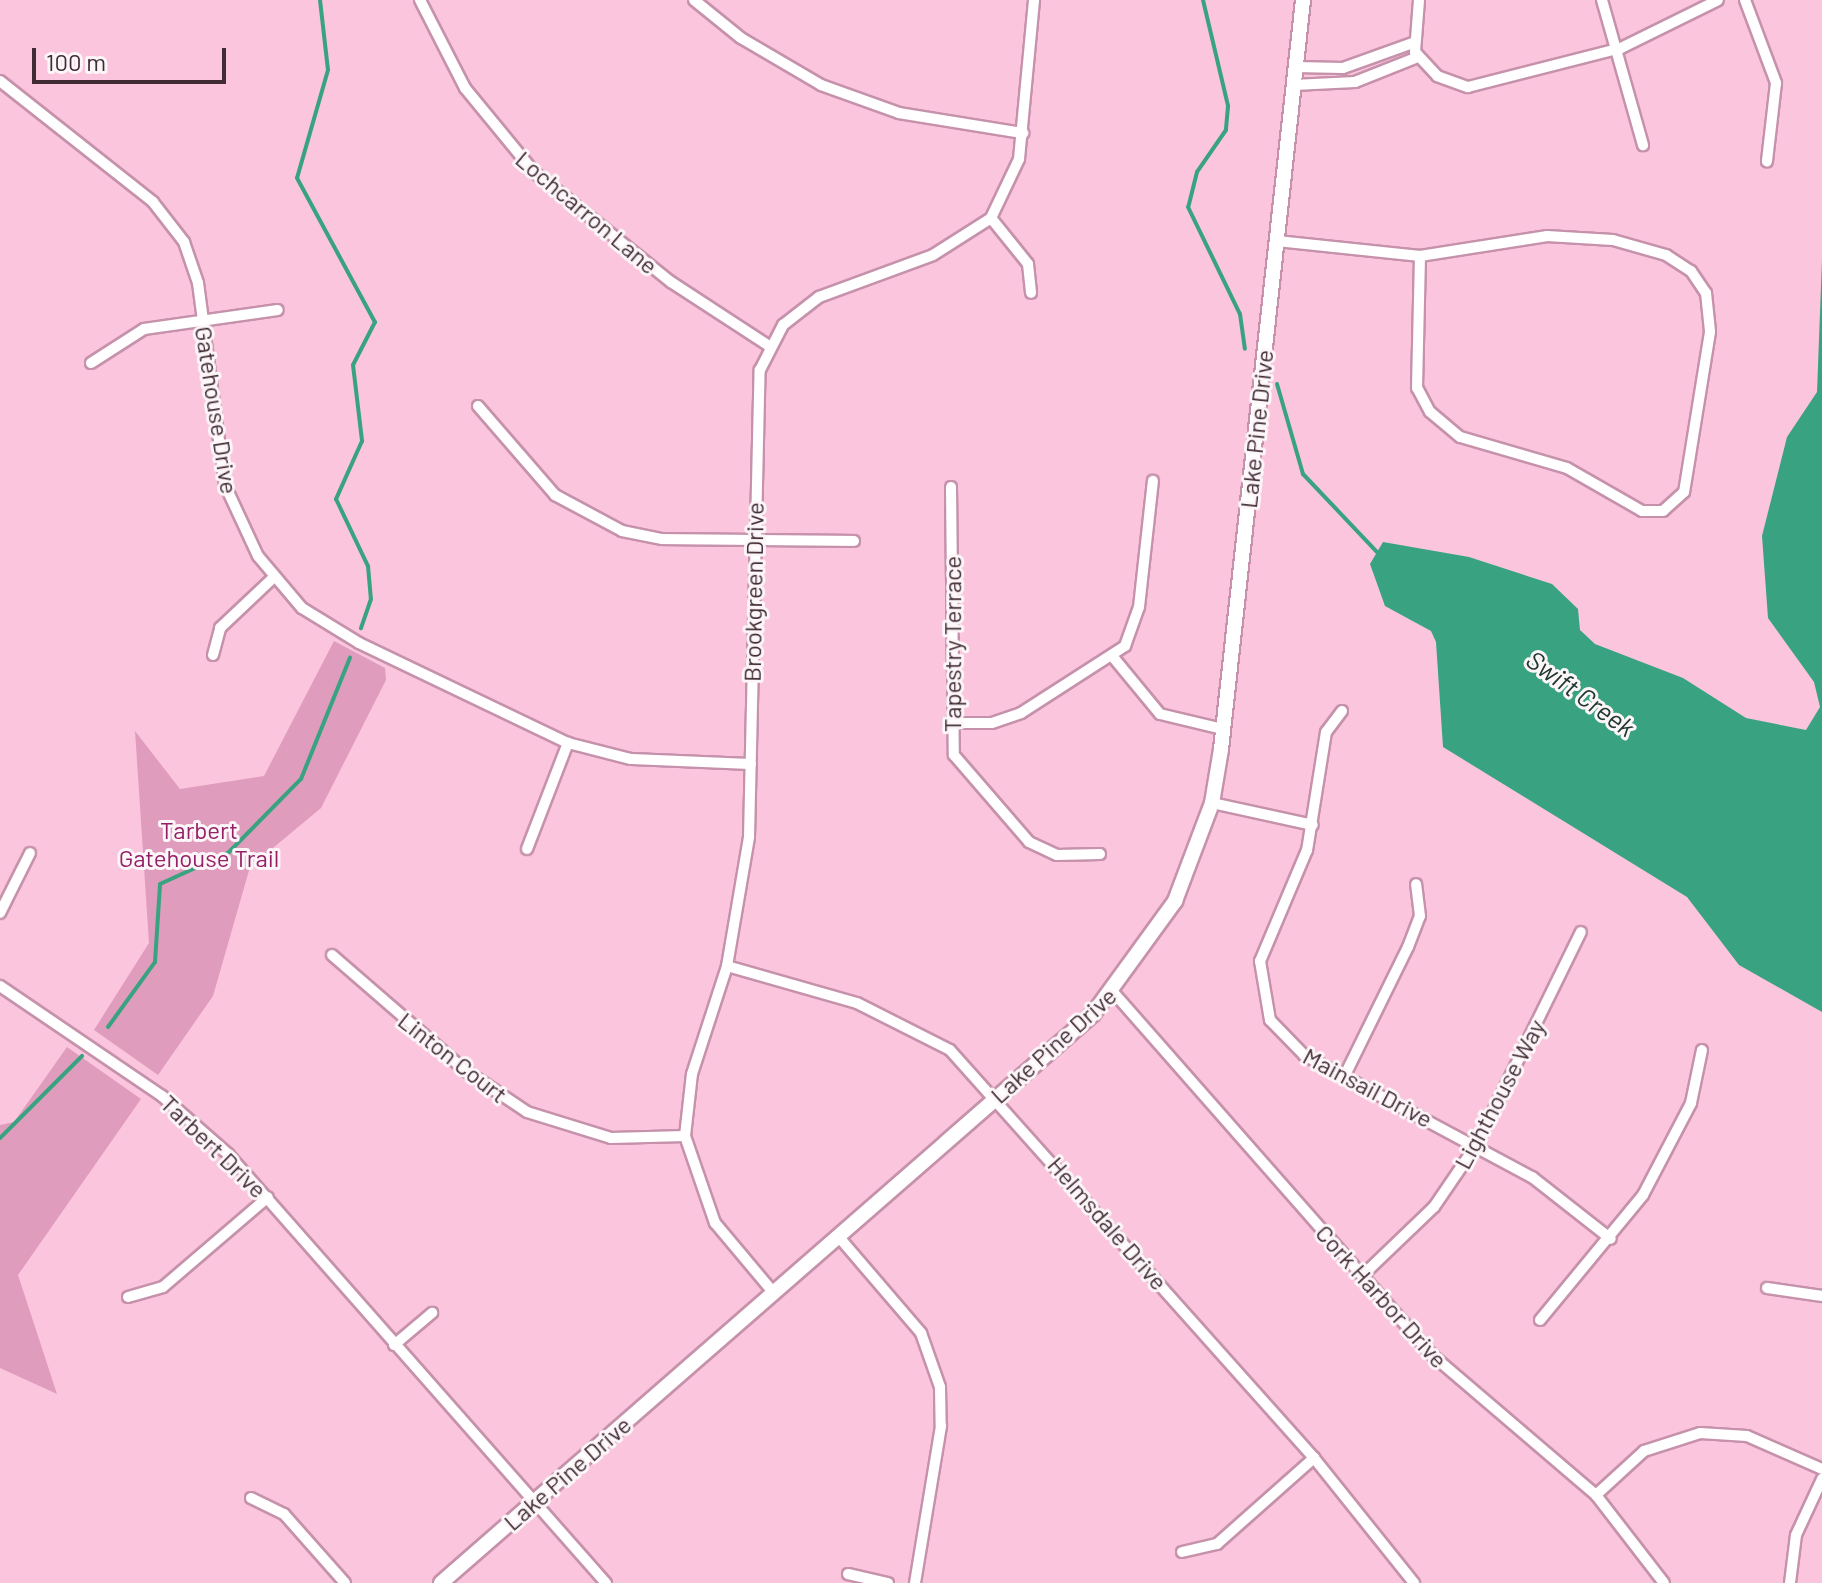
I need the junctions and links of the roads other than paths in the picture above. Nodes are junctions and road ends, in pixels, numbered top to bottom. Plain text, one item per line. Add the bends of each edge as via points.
1 (420, 0) edge
2 (694, 0) edge
3 (1034, 0) edge
4 (1303, 0) edge
5 (1419, 0) edge
6 (1602, 0) edge
7 (1718, 0) edge
8 (1745, 0) edge
9 (1413, 43) junction
10 (1621, 48) junction
11 (1418, 57) junction
12 (1296, 67) junction
13 (0, 81) edge
14 (1294, 85) junction
15 (1023, 133) junction
16 (1643, 145) dead end
17 (1767, 161) dead end
18 (991, 218) junction
19 (1277, 241) junction
20 (1420, 256) junction
21 (1031, 293) dead end
22 (278, 310) dead end
23 (203, 319) junction
24 (769, 346) junction
25 (91, 363) dead end
26 (478, 406) dead end
27 (1153, 481) dead end
28 (951, 487) dead end
29 (753, 540) junction
30 (854, 541) dead end
31 (273, 578) junction
32 (213, 655) dead end
33 (1113, 657) junction
34 (1342, 711) dead end
35 (949, 723) junction
36 (1223, 729) junction
37 (568, 743) junction
38 (751, 764) junction
39 (1212, 803) junction
40 (1313, 825) junction
41 (527, 849) dead end
42 (30, 853) dead end
43 (1100, 854) dead end
44 (1416, 884) dead end
45 (0, 913) edge
46 (1581, 932) dead end
47 (332, 955) dead end
48 (727, 966) junction
49 (0, 986) edge
50 (1114, 993) junction
51 (1702, 1050) dead end
52 (1344, 1077) junction
53 (996, 1096) junction
54 (685, 1136) junction
55 (1477, 1144) junction
56 (268, 1197) junction
57 (838, 1236) junction
58 (1611, 1239) junction
59 (1363, 1275) junction
60 (1767, 1288) dead end
61 (773, 1292) junction
62 (1822, 1296) edge
63 (128, 1297) dead end
64 (432, 1313) dead end
65 (1540, 1320) dead end
66 (394, 1345) junction
67 (1314, 1458) junction
68 (1822, 1469) edge
69 (1822, 1479) edge
70 (1596, 1495) junction
71 (251, 1498) dead end
72 (534, 1502) junction
73 (1182, 1552) dead end
74 (848, 1574) dead end
75 (345, 1583) edge
76 (441, 1583) edge
77 (606, 1583) edge
78 (888, 1583) edge
79 (915, 1583) edge
80 (1414, 1583) edge
81 (1664, 1583) edge
82 (1790, 1583) edge

1 - 24 street, Lochcarron Lane via 465,88 534,172 671,282
2 - 15 street via 753,47 821,85 899,113
3 - 15 street
4 - 12 street, Lake Pine Drive
5 - 9 street
6 - 10 street
7 - 10 street
8 - 17 street via 1776,83
9 - 11 street
9 - 12 street via 1343,68
10 - 11 street via 1468,87 1437,76
10 - 16 street
11 - 14 street via 1355,82
12 - 14 street, Lake Pine Drive
13 - 23 street, Gatehouse Drive via 166,215 189,253
14 - 19 street, Lake Pine Drive
15 - 18 street via 1015,174
18 - 21 street via 1028,264
18 - 24 street via 933,255 819,297
19 - 20 street
19 - 36 street, Lake Pine Drive
20 - 20 street via 1571,235 1641,246 1691,271 1711,316 1677,503 1642,511 1567,468 1473,442 1439,422 1417,388 1412,359
22 - 23 street
23 - 25 street via 144,329
23 - 31 street, Gatehouse Drive via 225,485
24 - 29 street, Brookgreen Drive via 756,393
26 - 29 street via 555,495 586,516 643,536
27 - 33 street via 1136,623
28 - 35 street, Tapestry Terrace
29 - 30 street
29 - 38 street, Brookgreen Drive
31 - 32 street via 220,628
31 - 37 street, Gatehouse Drive via 336,631
33 - 35 street via 1006,719
33 - 36 street via 1160,714
34 - 40 street, Mainsail Drive via 1326,732
35 - 43 street, Tapestry Terrace via 961,768 1029,842 1057,855
36 - 39 street, Lake Pine Drive
37 - 38 street, Gatehouse Drive via 653,761
37 - 41 street
38 - 48 street, Brookgreen Drive via 747,858
39 - 40 street
39 - 50 street, Lake Pine Drive via 1175,901
40 - 52 street, Mainsail Drive via 1267,936 1260,990 1278,1034
42 - 45 street
44 - 52 street via 1420,916
46 - 55 street, Lighthouse Way
47 - 54 street, Linton Court via 466,1071 527,1112 611,1138
48 - 53 street, Helmsdale Drive via 903,1022 950,1050
48 - 54 street, Brookgreen Drive via 696,1055
49 - 56 street, Tarbert Drive via 162,1096
50 - 53 street, Lake Pine Drive
50 - 59 street, Cork Harbor Drive
51 - 58 street via 1691,1103 1643,1195
52 - 55 street, Mainsail Drive
53 - 57 street, Lake Pine Drive
53 - 67 street, Helmsdale Drive
54 - 61 street, Brookgreen Drive via 715,1223
55 - 58 street, Mainsail Drive
55 - 59 street, Lighthouse Way via 1434,1207
56 - 63 street via 163,1287
56 - 66 street, Tarbert Drive
57 - 61 street, Lake Pine Drive
57 - 79 street via 916,1326 940,1387 941,1426
58 - 65 street
59 - 70 street, Cork Harbor Drive via 1467,1388
60 - 62 street
61 - 72 street, Lake Pine Drive
64 - 66 street
66 - 72 street, Tarbert Drive
67 - 73 street via 1217,1544
67 - 80 street, Helmsdale Drive
68 - 70 street via 1747,1436 1700,1433 1644,1451
69 - 82 street via 1796,1535
70 - 81 street, Cork Harbor Drive
71 - 75 street via 284,1514
72 - 76 street, Lake Pine Drive
72 - 77 street, Tarbert Drive
74 - 78 street

